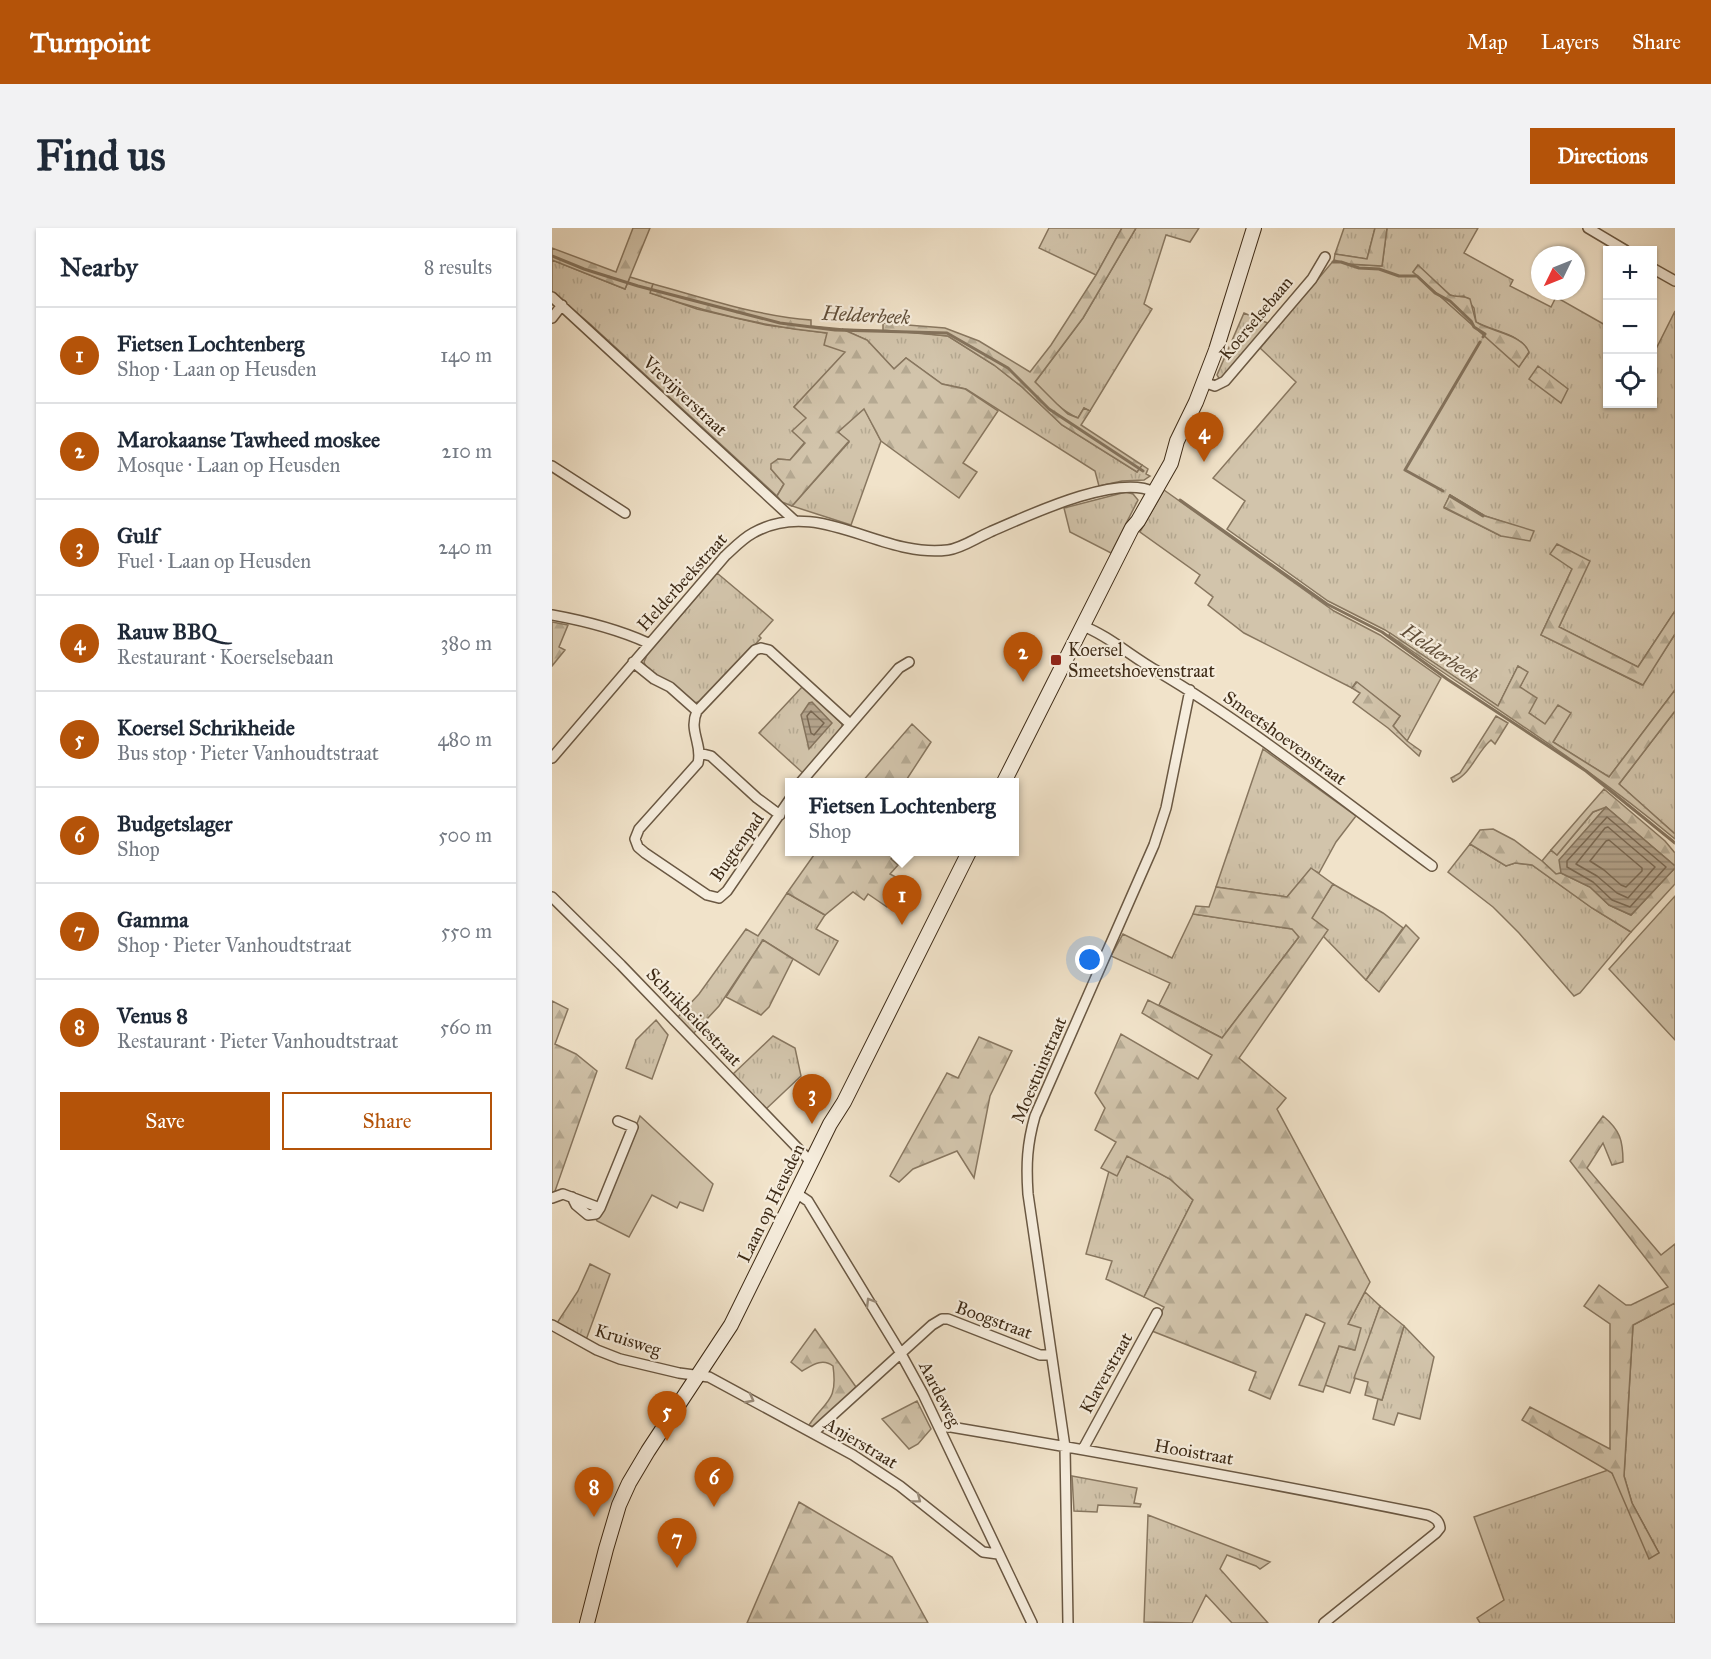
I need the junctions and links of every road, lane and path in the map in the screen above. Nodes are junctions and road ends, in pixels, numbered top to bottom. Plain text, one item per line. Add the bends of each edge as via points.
1 (1254, 228) edge
2 (1588, 228) edge
3 (1618, 246) edge
4 (1325, 257) dead end
5 (1657, 270) edge
6 (1675, 281) edge
7 (552, 297) edge
8 (562, 305) junction
9 (552, 318) edge
10 (1203, 382) junction
11 (552, 466) edge
12 (1151, 491) junction
13 (625, 513) dead end
14 (795, 521) junction
15 (552, 615) edge
16 (1083, 626) junction
17 (648, 643) junction
18 (633, 662) junction
19 (909, 662) dead end
20 (1190, 690) junction
21 (697, 711) junction
22 (850, 724) junction
23 (699, 753) junction
24 (552, 758) edge
25 (805, 778) edge
26 (1007, 778) edge
27 (785, 807) edge
28 (780, 815) junction
29 (967, 856) edge
30 (1432, 866) dead end
31 (552, 897) edge
32 (618, 1121) dead end
33 (811, 1162) junction
34 (796, 1193) junction
35 (552, 1198) edge
36 (1157, 1313) dead end
37 (552, 1326) edge
38 (900, 1352) junction
39 (1051, 1355) junction
40 (697, 1375) junction
41 (940, 1427) junction
42 (813, 1433) junction
43 (1065, 1447) junction
44 (1083, 1449) junction
45 (998, 1554) junction
46 (587, 1623) edge
47 (1032, 1623) edge
48 (1068, 1623) edge
49 (1324, 1623) edge

1 - 10 street, Koerselsebaan
2 - 3 street
4 - 10 street, Koerselsebaan via 1312,279 1226,381 1215,386
5 - 6 street
7 - 8 street, Vrevijverstraat
8 - 9 street
8 - 14 street, Vrevijverstraat
10 - 12 street, Koerselsebaan
11 - 13 street
12 - 14 street, Helderbeekstraat via 1130,486 1101,491 1064,502 951,550 902,548 824,523
12 - 16 street via 1134,518
14 - 17 street, Helderbeekstraat via 767,527 743,539
15 - 17 street via 590,622
16 - 20 street, Smeetshoevenstraat
16 - 26 street
17 - 18 street, Helderbeekstraat
18 - 21 street
18 - 24 street, Helderbeekstraat
19 - 22 street via 898,668
20 - 30 street, Smeetshoevenstraat
20 - 39 street, Moestuinstraat via 1166,808 1154,845 1041,1101 1028,1142 1028,1194
21 - 22 street via 751,654 765,648
21 - 23 street via 693,728
22 - 25 street
23 - 28 street, Bugtenpad via 711,756
23 - 28 street, Bugtenpad via 695,767 636,833 636,842 645,853 719,898
27 - 28 street, Bugtenpad
29 - 33 street, Laan op Heusden
31 - 33 street, Schrikheidestraat
32 - 35 street via 633,1127 600,1208 563,1194
33 - 34 street, Laan op Heusden
38 -> 34 street, Aardeweg via 808,1201
34 - 40 street, Laan op Heusden via 731,1324
36 - 44 street, Klaverstraat
37 - 40 street, Kruisweg via 620,1359
38 - 39 street, Boogstraat via 932,1324 948,1319 1040,1355
38 - 41 street, Aardeweg
38 - 42 street, Boogstraat
39 - 43 street, Moestuinstraat
40 -> 42 street, Anjerstraat via 710,1377
40 - 46 street, Laan op Heusden via 626,1491
41 - 43 street, Hooistraat
41 - 45 street, Aardeweg
42 -> 45 street, Anjerstraat via 893,1481 983,1552
43 - 44 street, Hooistraat
43 - 48 street, Moestuinstraat
44 - 49 street, Hooistraat via 1405,1510 1439,1522 1436,1533
45 - 47 street, Aardeweg

